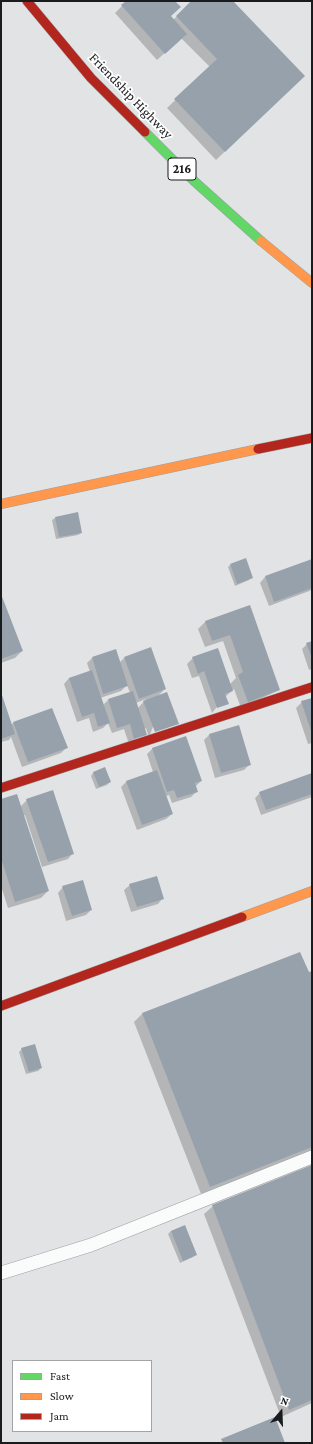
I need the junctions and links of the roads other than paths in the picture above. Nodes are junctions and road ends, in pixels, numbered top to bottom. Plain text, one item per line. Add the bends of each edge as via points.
1 (27, 1) edge
2 (312, 283) edge
3 (312, 438) edge
4 (1, 504) edge
5 (312, 687) edge
6 (1, 788) edge
7 (312, 891) edge
8 (1, 1006) edge
9 (312, 1157) edge
10 (1, 1273) edge

1 - 2 street, Friendship Highway / 216 via 91,78 194,181
3 - 4 street
5 - 6 street
7 - 8 street
9 - 10 lane via 91,1245

